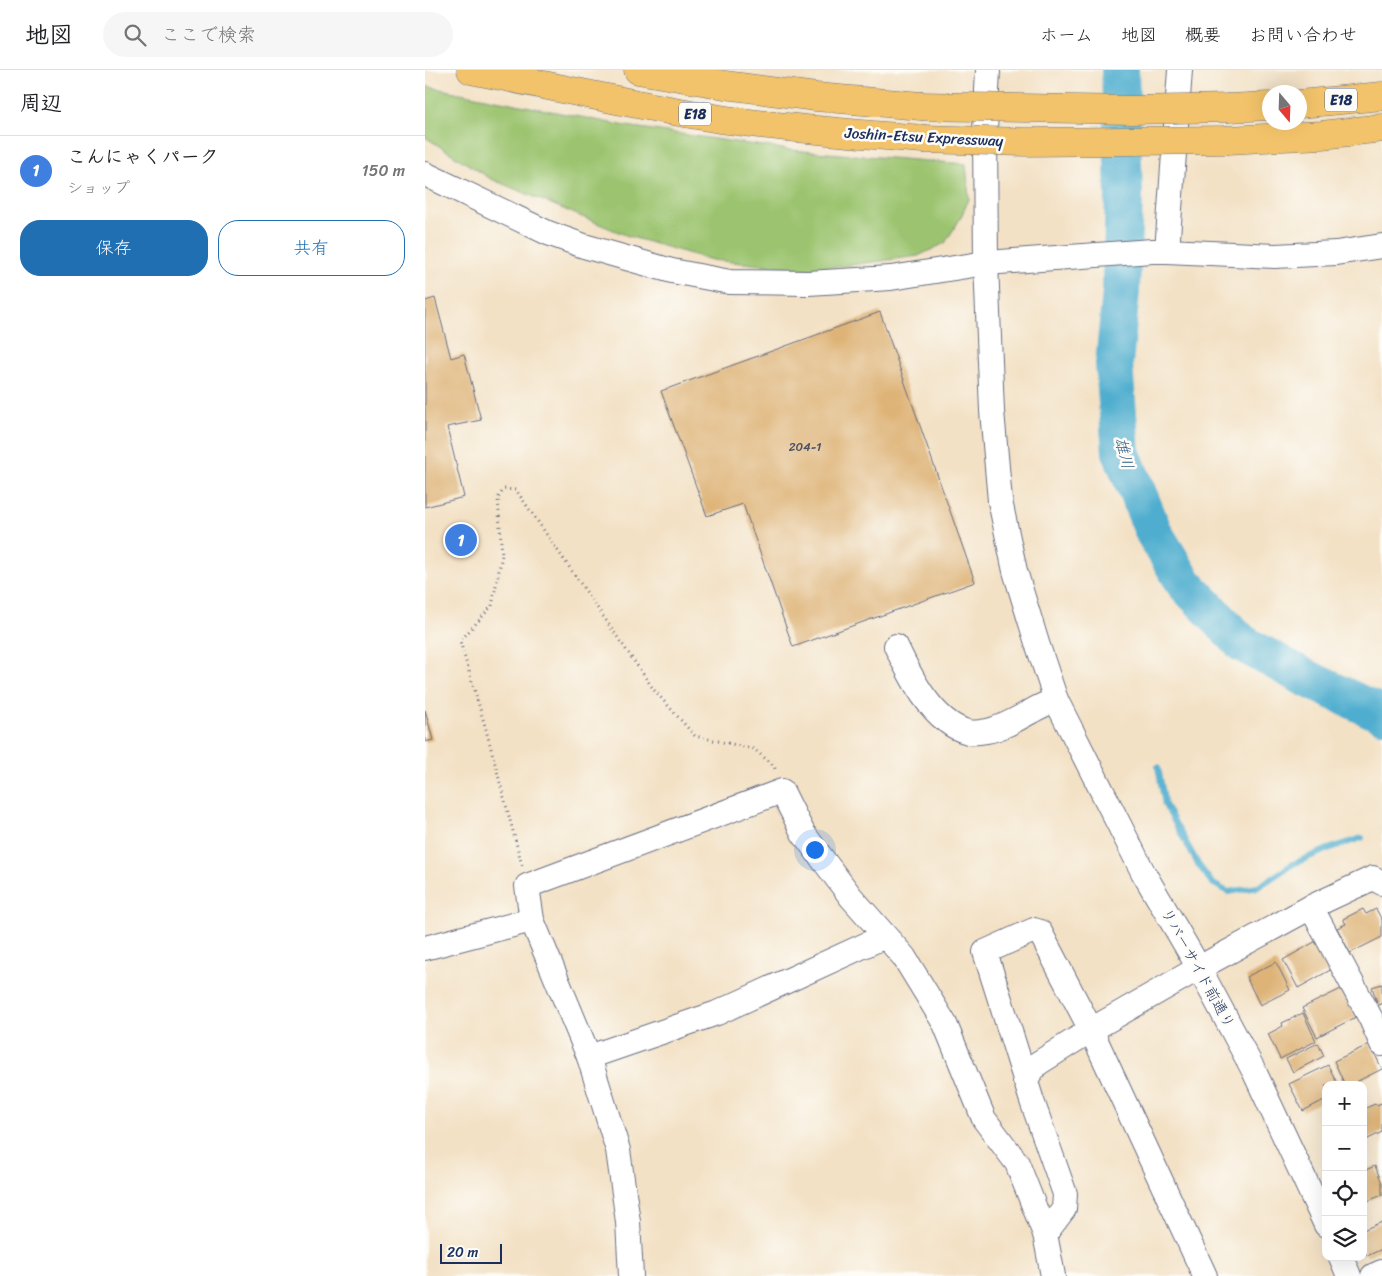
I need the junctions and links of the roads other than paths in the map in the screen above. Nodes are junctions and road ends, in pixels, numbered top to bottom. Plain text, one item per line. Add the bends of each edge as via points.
1 (471, 70) edge
2 (638, 70) edge
3 (987, 70) edge
4 (1180, 70) edge
5 (1382, 96) edge
6 (1307, 103) edge
7 (1262, 106) edge
8 (1382, 128) edge
9 (425, 174) edge
10 (1382, 246) edge
11 (1160, 251) junction
12 (986, 263) junction
13 (896, 646) dead end
14 (1060, 707) junction
15 (1382, 883) edge
16 (1311, 907) junction
17 (532, 920) junction
18 (885, 936) junction
19 (425, 948) edge
20 (1199, 968) junction
21 (1091, 1030) junction
22 (1382, 1044) edge
23 (589, 1057) junction
24 (1025, 1080) junction
25 (1322, 1216) edge
26 (1045, 1234) junction
27 (1343, 1261) edge
28 (1382, 1272) edge
29 (631, 1276) edge
30 (1053, 1276) edge
31 (1205, 1276) edge
32 (1349, 1276) edge
33 (1373, 1276) edge

1 - 8 highway, Joshin-Etsu Expressway / E18, bridge via 727,120 923,139 1026,142 1228,140
2 - 7 highway, Joshin-Etsu Expressway / E18, bridge via 817,97 921,106 1131,110
3 - 12 street, リバーサイド前通り
4 - 11 street
5 - 6 highway, E18
9 - 12 street via 547,233 673,271 730,282 808,283 891,278
10 - 11 street via 1275,256
11 - 12 street
12 - 14 street, リバーサイド前通り via 992,411 1000,501 1015,571
13 - 14 street via 912,679 933,708 950,724 969,733 988,731 1033,710
14 - 20 street, リバーサイド前通り via 1143,872
15 - 16 street via 1373,878
16 - 20 street
16 - 22 street
17 - 18 street via 527,886 782,790 803,833
17 - 19 street
17 - 23 street
18 - 23 street via 717,1013
18 - 26 street via 904,957 945,1024 985,1119 1017,1163
20 - 21 street
20 - 25 street, リバーサイド前通り via 1254,1072
21 - 24 street via 1037,1064
21 - 24 street via 1040,932 1034,930 985,952
21 - 31 street
23 - 29 street via 619,1150
24 - 26 street via 1065,1194 1064,1209
26 - 30 street
27 - 32 street
28 - 33 street

